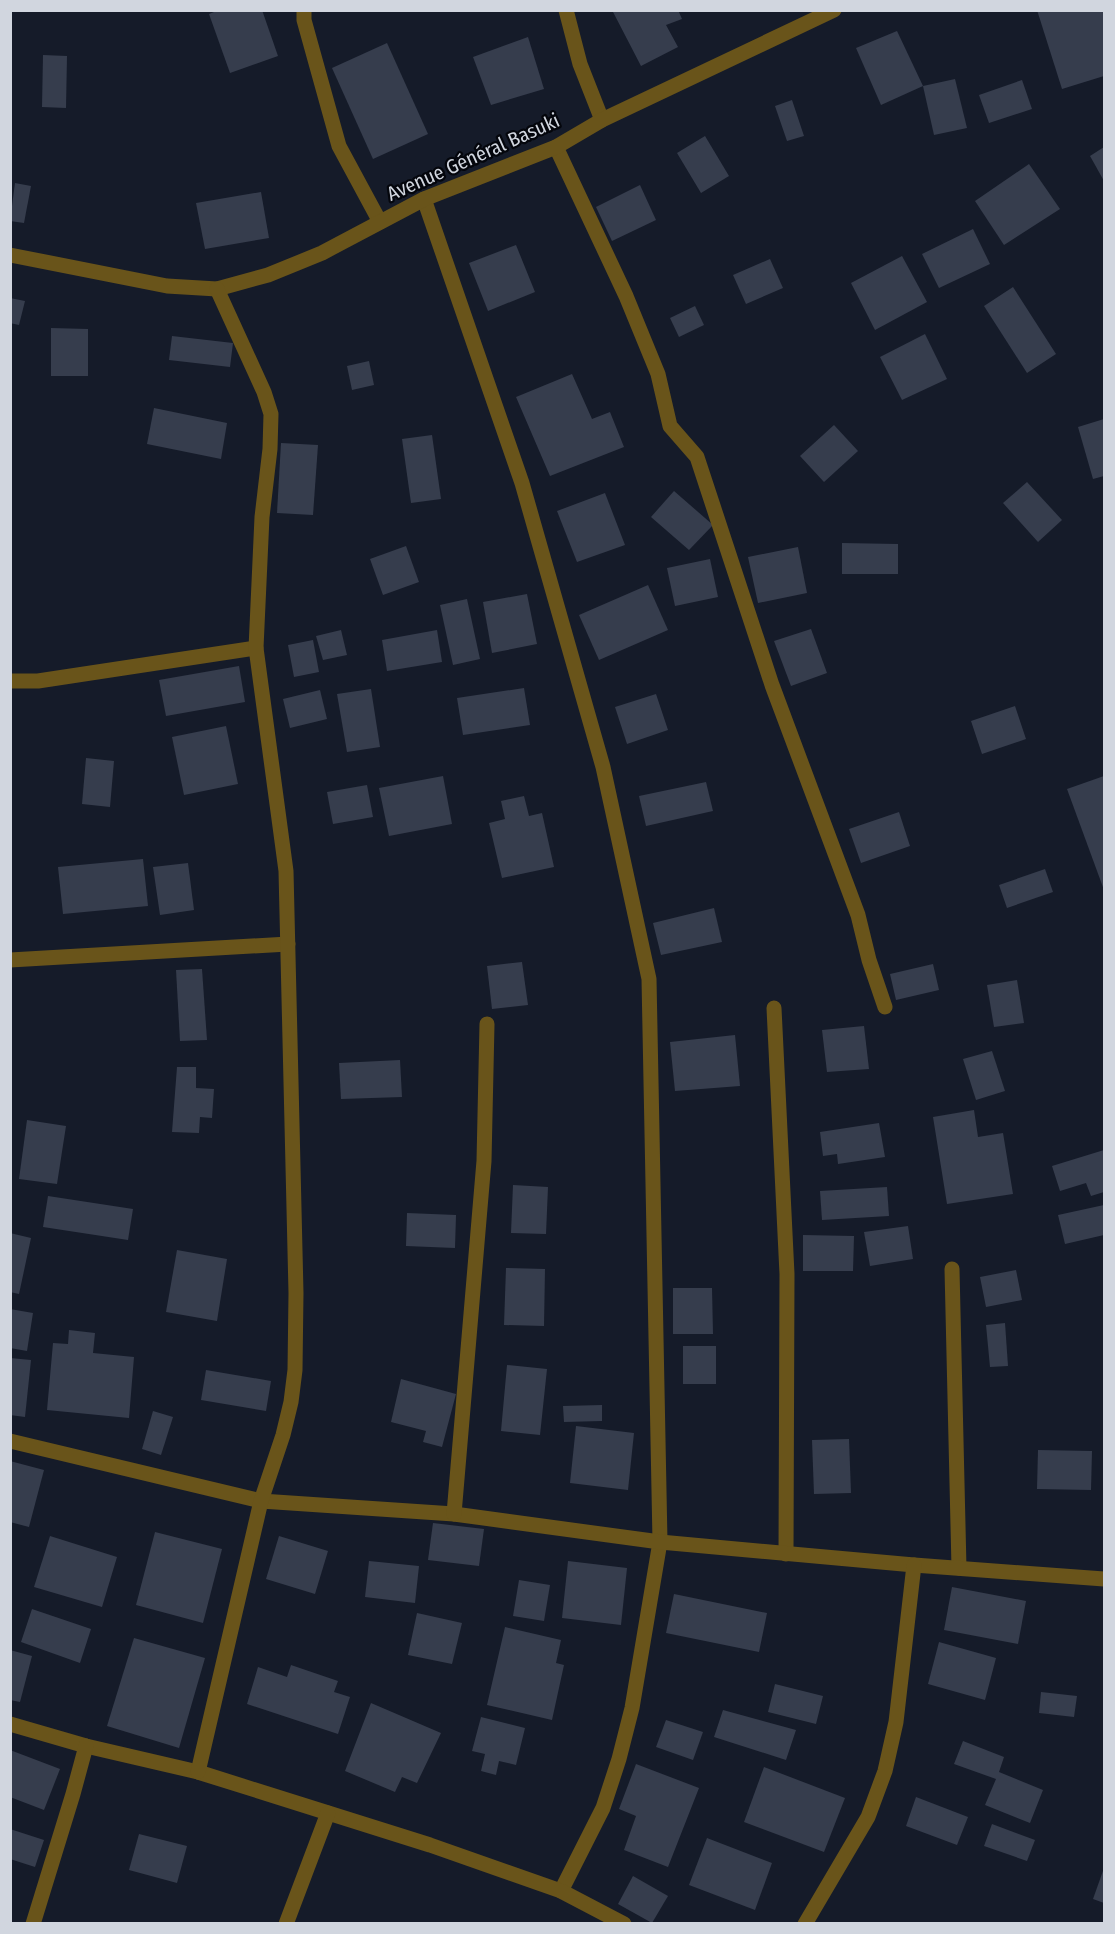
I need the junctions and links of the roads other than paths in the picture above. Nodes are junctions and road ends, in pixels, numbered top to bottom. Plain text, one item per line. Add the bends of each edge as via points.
1 (304, 10) edge
2 (566, 10) edge
3 (834, 10) edge
4 (602, 120) junction
5 (556, 147) junction
6 (424, 198) junction
7 (380, 222) junction
8 (10, 255) edge
9 (217, 289) junction
10 (256, 648) junction
11 (10, 681) edge
12 (288, 944) junction
13 (10, 960) edge
14 (885, 1007) dead end
15 (774, 1008) dead end
16 (487, 1024) dead end
17 (952, 1269) dead end
18 (10, 1441) edge
19 (261, 1501) junction
20 (454, 1514) junction
21 (660, 1542) junction
22 (786, 1554) junction
23 (914, 1566) junction
24 (959, 1569) junction
25 (1104, 1579) edge
26 (10, 1724) edge
27 (86, 1746) junction
28 (198, 1772) junction
29 (328, 1813) junction
30 (561, 1891) junction
31 (33, 1923) edge
32 (286, 1923) edge
33 (624, 1923) edge
34 (805, 1923) edge

1 - 7 street via 339,146
2 - 4 street via 580,64
3 - 4 street, Avenue Général Basuki
4 - 5 street, Avenue Général Basuki
5 - 6 street, Avenue Général Basuki
5 - 14 street via 658,374 670,426 697,457 772,685 858,915 868,960
6 - 7 street, Avenue Général Basuki
6 - 21 street via 522,483 603,767 649,979
7 - 9 street, Avenue Général Basuki via 322,253 268,275
8 - 9 street, Avenue Général Basuki via 166,286
9 - 10 street via 271,414
10 - 11 street via 38,681
10 - 12 street via 286,871
12 - 13 street
12 - 19 street via 296,1370 283,1435
15 - 22 street via 787,1274
16 - 20 street via 484,1161
17 - 24 street
18 - 19 street
19 - 20 street
19 - 28 street
20 - 21 street
21 - 22 street
21 - 30 street via 632,1708 618,1759 603,1808
22 - 23 street
23 - 24 street
23 - 34 street via 896,1722 885,1771 868,1817
24 - 25 street
26 - 27 street
27 - 28 street
27 - 31 street
28 - 29 street
29 - 30 street
29 - 32 street
30 - 33 street

